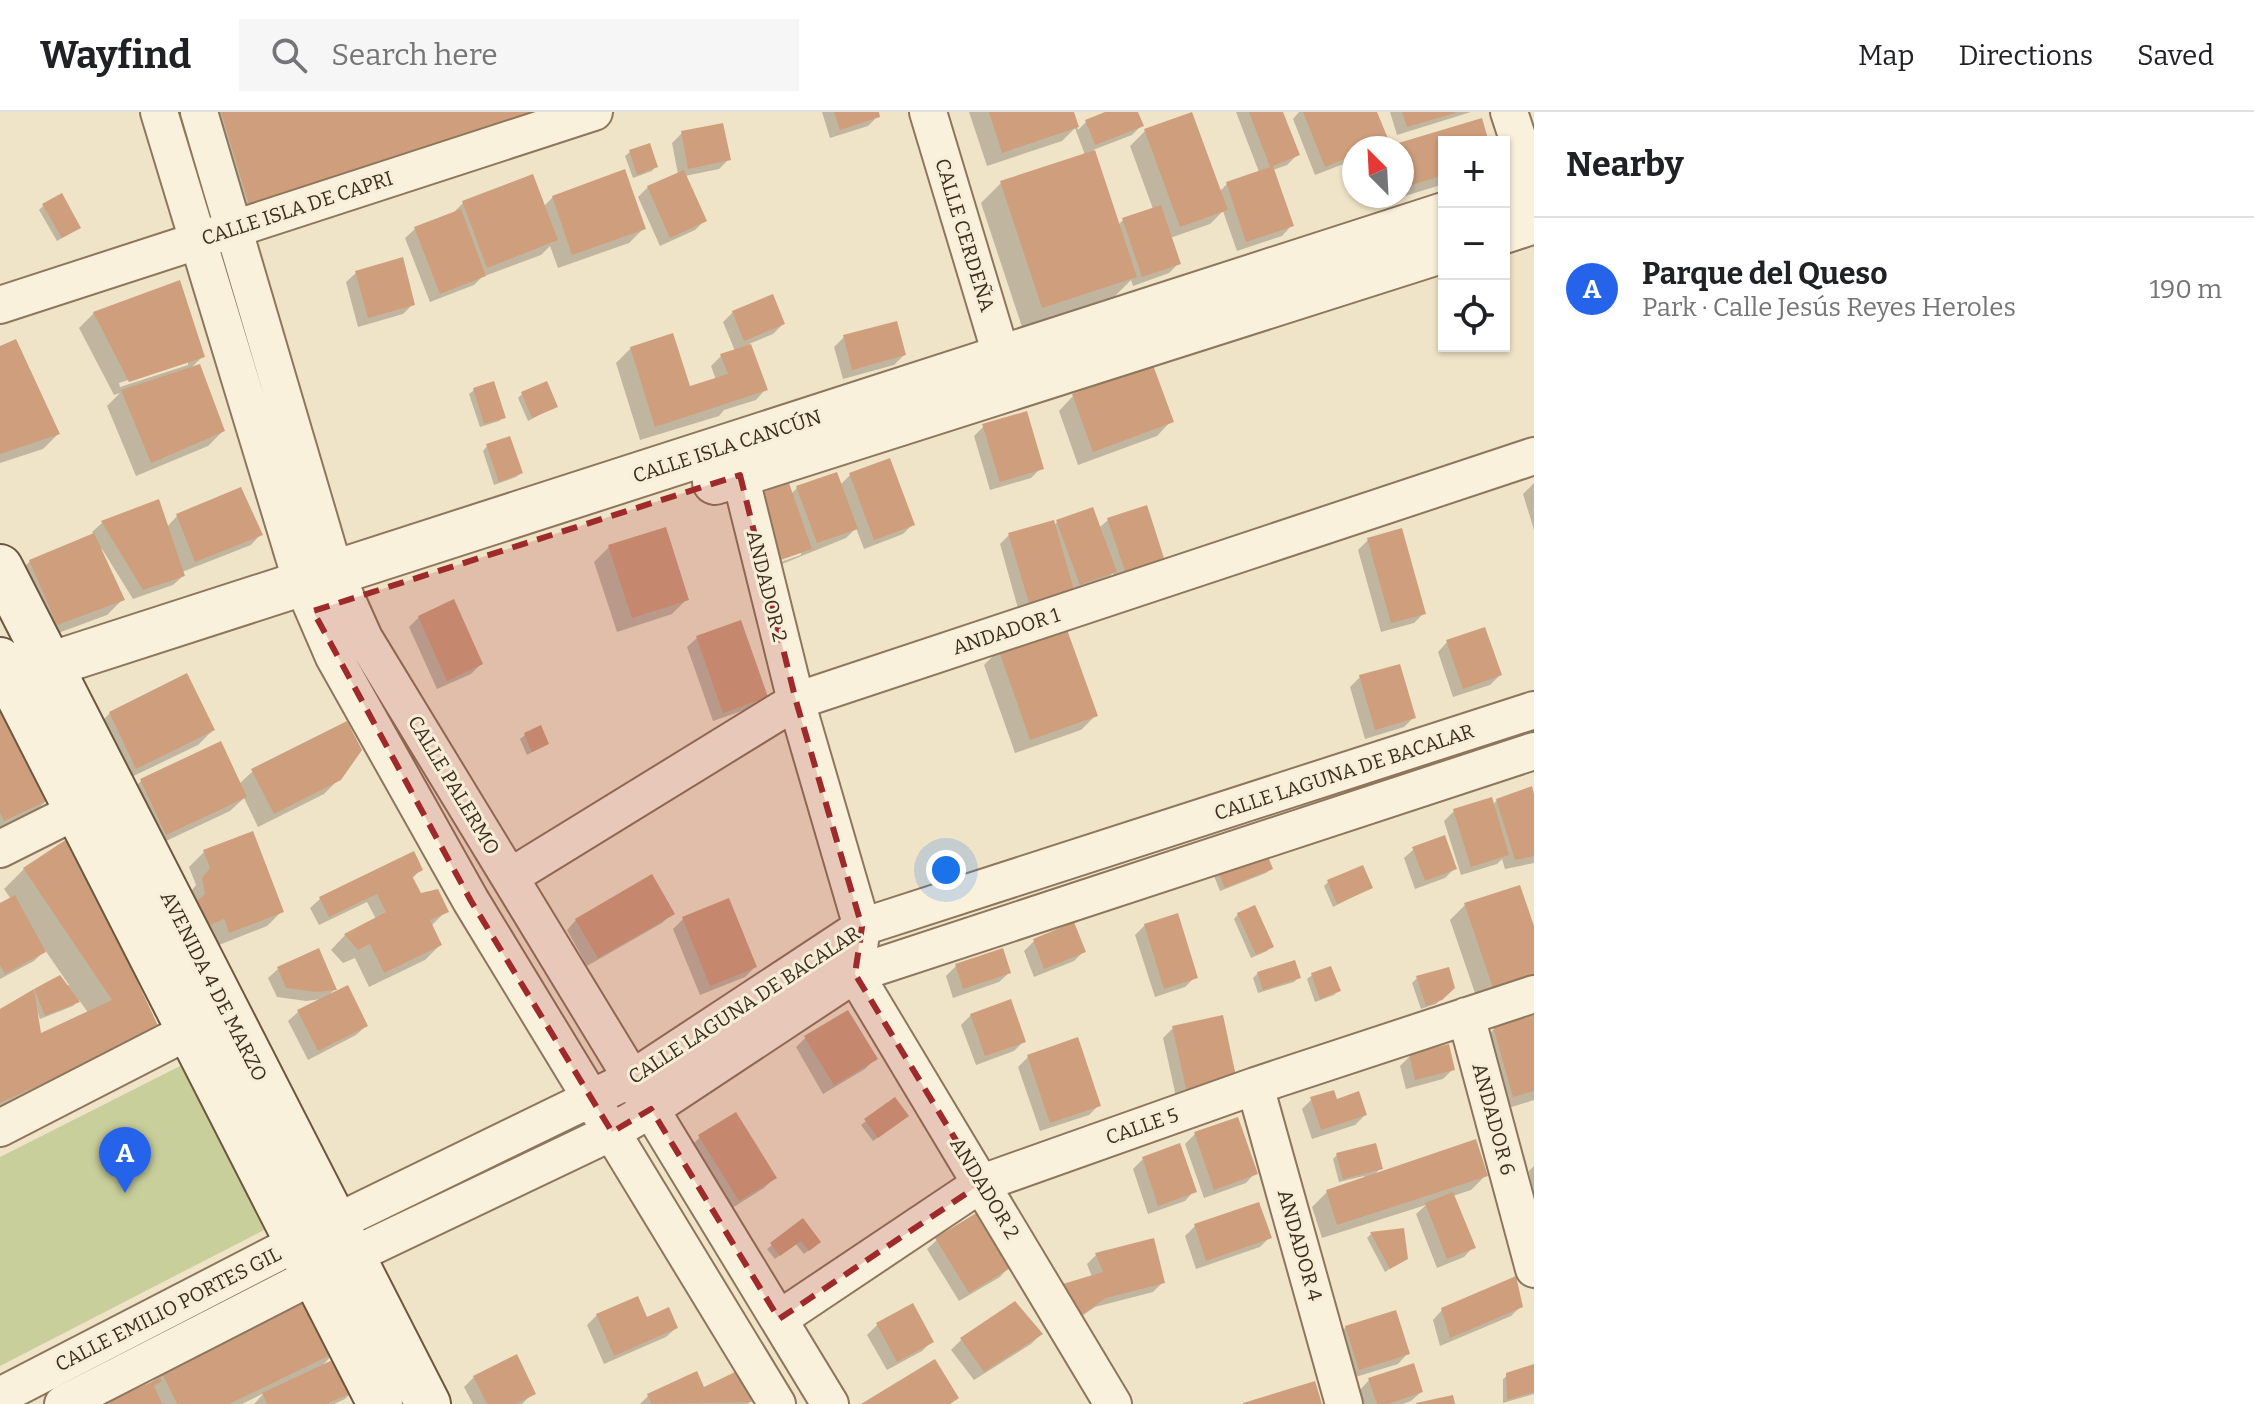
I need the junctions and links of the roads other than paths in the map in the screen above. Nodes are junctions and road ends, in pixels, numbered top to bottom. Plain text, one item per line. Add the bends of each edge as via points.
1 (159, 112) edge
2 (199, 112) edge
3 (594, 112) edge
4 (928, 112) edge
5 (1509, 112) edge
6 (1534, 187) edge
7 (1510, 194) edge
8 (1438, 217) edge
9 (1534, 221) edge
10 (233, 227) junction
11 (1510, 229) edge
12 (198, 240) junction
13 (1438, 252) edge
14 (0, 305) edge
15 (1003, 374) junction
16 (1534, 456) edge
17 (740, 475) junction
18 (0, 567) edge
19 (325, 592) junction
20 (30, 681) edge
21 (796, 701) junction
22 (1534, 710) edge
23 (1534, 751) edge
24 (76, 811) junction
25 (0, 849) edge
26 (510, 877) junction
27 (862, 927) junction
28 (855, 974) junction
29 (1534, 994) edge
30 (228, 1011) junction
31 (1466, 1016) junction
32 (189, 1030) junction
33 (633, 1078) junction
34 (1255, 1086) junction
35 (591, 1098) junction
36 (651, 1109) junction
37 (0, 1128) edge
38 (612, 1132) junction
39 (982, 1183) junction
40 (344, 1239) junction
41 (306, 1259) junction
42 (1534, 1269) edge
43 (779, 1319) junction
44 (0, 1396) edge
45 (63, 1404) edge
46 (380, 1404) edge
47 (428, 1404) edge
48 (777, 1404) edge
49 (830, 1404) edge
50 (1113, 1404) edge
51 (1344, 1404) edge

1 - 12 street, CALLE PALERMO
2 - 10 street, CALLE PALERMO
3 - 10 street, CALLE ISLA DE CAPRI
4 - 15 street, CALLE CERDEÑA
5 - 6 street
6 - 7 street
8 - 15 street, CALLE ISLA CANCÚN
9 - 11 street
10 - 12 street, CALLE ISLA DE CAPRI
10 - 19 street, CALLE PALERMO
12 - 14 street, CALLE ISLA DE CAPRI
12 - 19 street, CALLE PALERMO
13 - 15 street, CALLE ISLA CANCÚN
15 - 17 street, CALLE ISLA CANCÚN
15 - 19 street, CALLE ISLA CANCÚN
16 - 21 street, ANDADOR 1
17 - 19 street, CALLE ISLA CANCÚN
17 - 21 street, ANDADOR 2
18 - 20 street, AVENIDA 4 DE MARZO
19 - 20 street, CALLE ISLA CANCÚN
19 - 26 street, CALLE PALERMO via 364,638
19 - 35 street, CALLE PALERMO via 334,657 471,901
20 - 24 street, AVENIDA 4 DE MARZO
20 - 30 street, AVENIDA 4 DE MARZO
21 - 26 street, ANDADOR 1
21 - 27 street, ANDADOR 2
22 - 27 street, CALLE LAGUNA DE BACALAR
23 - 28 street, CALLE LAGUNA DE BACALAR
24 - 25 street
24 - 32 street, AVENIDA 4 DE MARZO
26 - 33 street, CALLE PALERMO
27 - 28 street
27 - 33 street, CALLE LAGUNA DE BACALAR
28 - 36 street, CALLE LAGUNA DE BACALAR
28 - 39 street, ANDADOR 2
29 - 31 street, CALLE 5
30 - 32 street
30 - 40 street, AVENIDA 4 DE MARZO
31 - 34 street, CALLE 5
31 - 42 street, ANDADOR 6
32 - 37 street
32 - 41 street, AVENIDA 4 DE MARZO
33 - 35 street, CALLE LAGUNA DE BACALAR
33 - 36 street, CALLE PALERMO
34 - 39 street, CALLE 5
34 - 51 street, ANDADOR 4
35 - 38 street, CALLE PALERMO
35 - 40 street, CALLE LAGUNA DE BACALAR
36 - 38 street, CALLE LAGUNA DE BACALAR
36 - 43 street, CALLE PALERMO
38 - 40 street, CALLE LAGUNA DE BACALAR
38 - 48 street, CALLE PALERMO
39 - 43 street, CALLE 5
39 - 50 street, ANDADOR 2
40 - 41 street, CALLE EMILIO PORTES GIL
40 - 47 street, AVENIDA 4 DE MARZO
41 - 44 street, CALLE EMILIO PORTES GIL
41 - 45 street, CALLE EMILIO PORTES GIL
41 - 46 street, AVENIDA 4 DE MARZO
43 - 49 street, CALLE PALERMO

